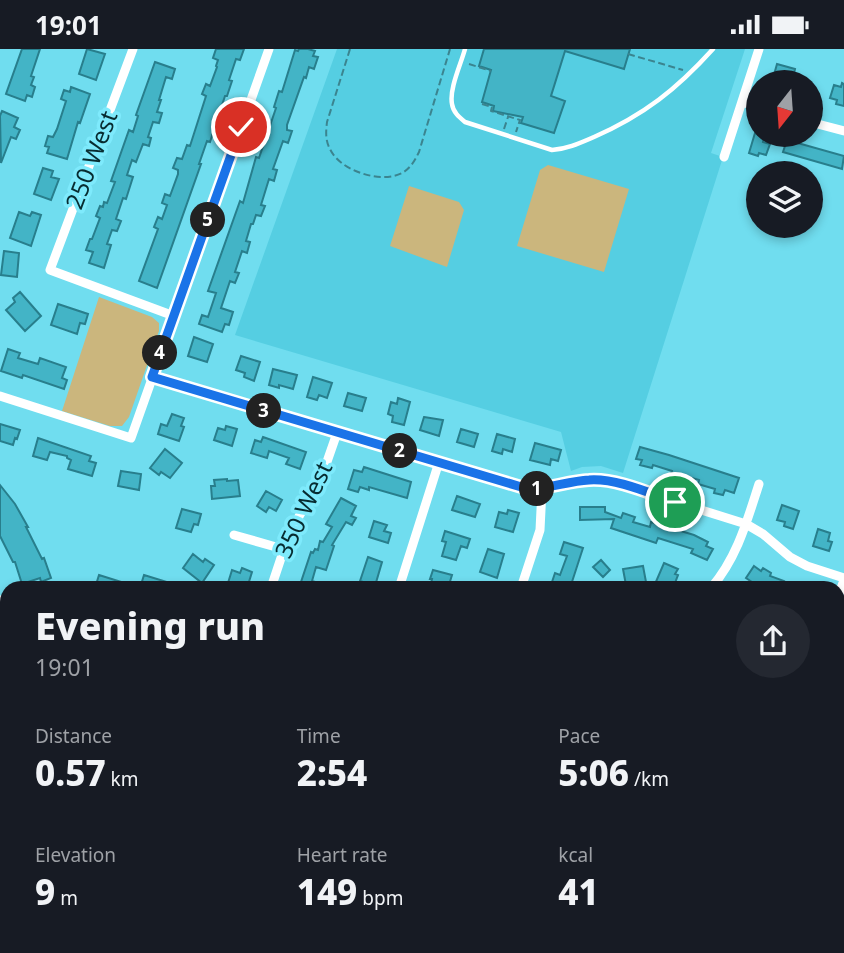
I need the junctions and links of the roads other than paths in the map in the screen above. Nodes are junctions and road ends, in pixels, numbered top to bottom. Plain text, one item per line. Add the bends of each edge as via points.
1 (133, 49) edge
2 (269, 49) edge
3 (466, 49) edge
4 (713, 49) edge
5 (760, 49) edge
6 (742, 102) junction
7 (746, 103) edge
8 (823, 125) edge
9 (844, 131) edge
10 (724, 157) dead end
11 (174, 316) junction
12 (152, 377) junction
13 (0, 395) edge
14 (337, 433) junction
15 (439, 462) junction
16 (759, 484) dead end
17 (542, 489) junction
18 (746, 524) junction
19 (234, 534) dead end
20 (283, 549) junction
21 (844, 579) edge
22 (273, 581) edge
23 (401, 581) edge
24 (524, 581) edge
25 (717, 581) edge
26 (0, 600) edge
27 (0, 606) edge

1 - 11 street, 250 West via 50,270
2 - 11 street
3 - 4 lane via 452,93 457,115 465,123 552,150 566,149 644,111
5 - 6 street
6 - 7 street
6 - 10 street
8 - 9 street
11 - 12 street
12 - 13 street via 131,438
12 - 14 street
14 - 15 street
14 - 20 street, 350 West via 322,476
15 - 17 street via 528,489
15 - 23 street
16 - 18 street
17 - 18 street via 602,480
17 - 24 street via 540,530
18 - 21 street via 790,557
18 - 25 street
19 - 20 street
20 - 22 street, 350 West
26 - 27 street

